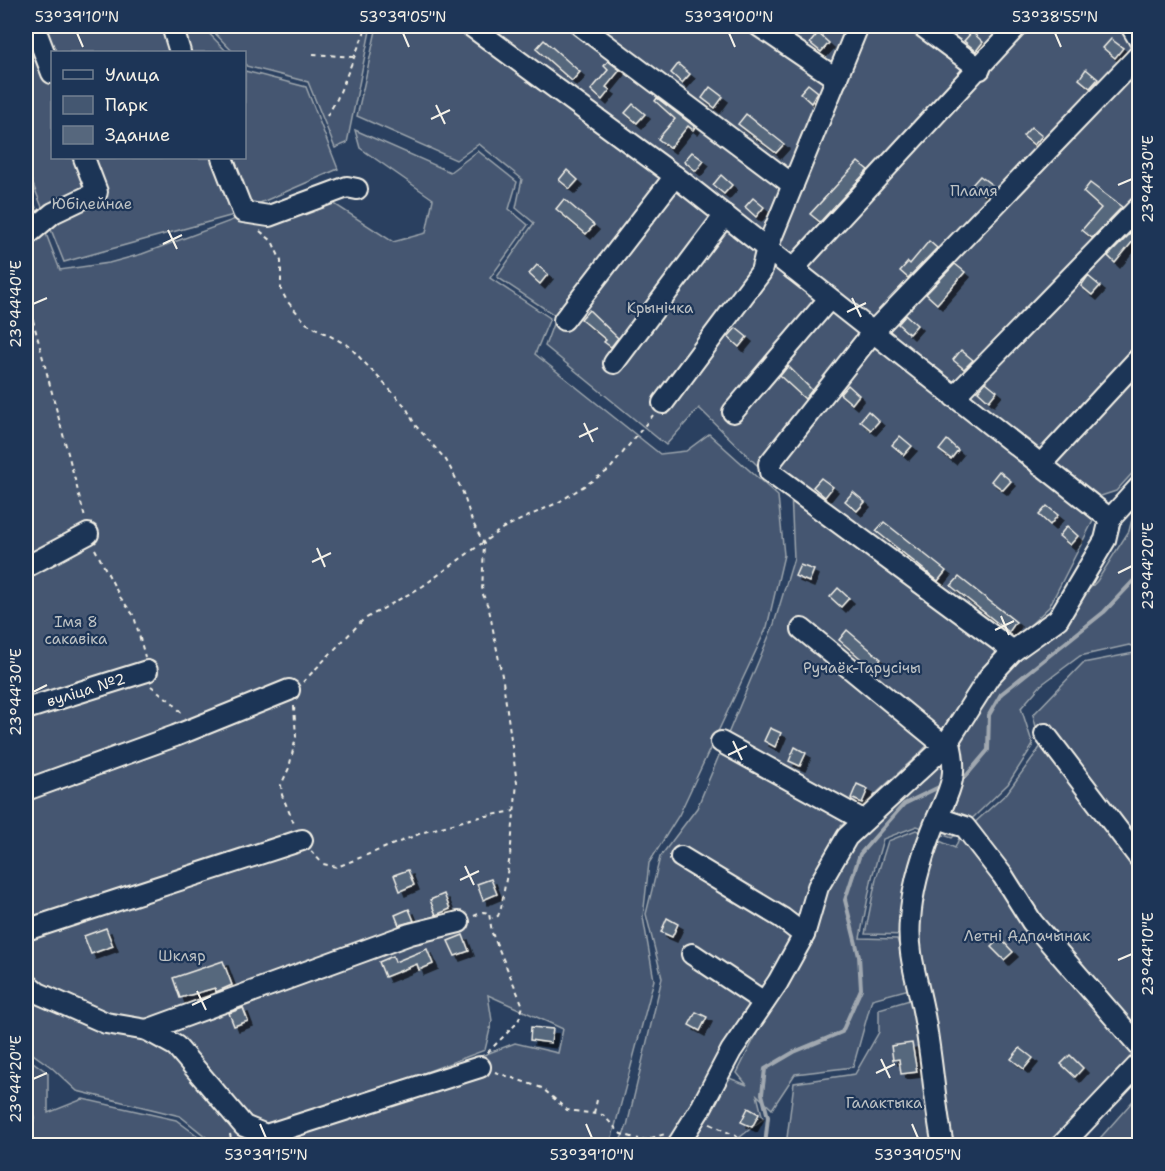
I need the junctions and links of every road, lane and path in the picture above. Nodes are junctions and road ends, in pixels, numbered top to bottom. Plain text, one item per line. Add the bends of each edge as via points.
1 (34, 26) edge
2 (172, 26) edge
3 (366, 26) edge
4 (471, 26) edge
5 (581, 26) edge
6 (759, 26) edge
7 (858, 26) edge
8 (922, 26) edge
9 (1017, 26) edge
10 (1131, 26) edge
11 (1140, 40) edge
12 (180, 51) edge
13 (313, 54) dead end
14 (1140, 54) edge
15 (353, 57) junction
16 (980, 69) junction
17 (51, 70) edge
18 (837, 79) junction
19 (327, 116) dead end
20 (84, 159) edge
21 (222, 159) edge
22 (675, 176) junction
23 (793, 185) junction
24 (357, 189) dead end
25 (1140, 206) edge
26 (243, 212) junction
27 (725, 215) junction
28 (26, 237) edge
29 (766, 248) junction
30 (793, 269) junction
31 (26, 294) edge
32 (829, 298) junction
33 (564, 320) dead end
34 (872, 333) junction
35 (1140, 357) edge
36 (614, 363) dead end
37 (954, 397) junction
38 (663, 403) joint
39 (733, 412) dead end
40 (1040, 465) junction
41 (1140, 486) edge
42 (1110, 519) junction
43 (88, 534) junction
44 (484, 544) junction
45 (26, 567) edge
46 (802, 629) dead end
47 (1013, 651) junction
48 (147, 671) junction
49 (289, 690) junction
50 (26, 709) edge
51 (198, 727) junction
52 (1045, 734) dead end
53 (721, 742) dead end
54 (947, 743) junction
55 (26, 790) edge
56 (514, 812) junction
57 (938, 818) junction
58 (863, 820) junction
59 (302, 840) junction
60 (681, 857) dead end
61 (1140, 859) edge
62 (492, 918) junction
63 (459, 922) joint
64 (26, 930) edge
65 (804, 935) junction
66 (692, 954) dead end
67 (26, 983) edge
68 (764, 1002) junction
69 (147, 1030) junction
70 (1140, 1047) edge
71 (1140, 1063) edge
72 (480, 1067) junction
73 (597, 1100) dead end
74 (594, 1113) junction
75 (695, 1116) junction
76 (639, 1139) junction
77 (680, 1140) edge
78 (625, 1146) edge
79 (745, 1146) edge
80 (943, 1146) edge
81 (1061, 1146) edge

1 - 17 street
2 - 12 street
3 - 15 path
4 - 22 street
5 - 23 street
6 - 18 street
7 - 18 street
8 - 16 street
9 - 16 street
10 - 11 street
13 - 15 path
14 - 34 street
15 - 19 path
16 - 30 street
18 - 23 street
20 - 28 street via 97,192 53,213
21 - 26 street
22 - 27 street
22 - 33 street
23 - 29 street
24 - 26 street via 347,187 269,216
25 - 37 street
26 - 44 path via 272,242 281,261 281,290 286,301 306,323 349,346 400,400 415,425 446,460
27 - 29 street
27 - 36 street
29 - 30 street
29 - 38 street via 761,273
30 - 32 street
31 - 43 path
32 - 34 street
32 - 39 street
34 - 37 street
34 - 47 street via 769,464 770,472
35 - 40 street
37 - 40 street
38 - 44 path via 609,470 559,502 503,528
40 - 42 street
41 - 42 street
42 - 47 street via 1104,540 1058,619
43 - 45 street
43 - 48 path via 134,616
44 - 49 path via 423,586 363,620 308,680
44 - 56 path via 482,592 489,609 504,693 517,783
46 - 54 street
47 - 54 street via 989,677
48 - 50 street, вуліца №2
48 - 51 path via 151,687
49 - 51 street
49 - 59 path via 296,712 296,736 281,785
51 - 55 street
52 - 61 street
53 - 58 street
54 - 57 street via 955,759 948,800
54 - 58 street
56 - 59 path via 424,832 337,867 323,864
56 - 62 path via 501,908 498,916
57 - 70 street via 965,828 1003,876 1032,922
57 - 80 street via 915,888 909,953 923,1010
58 - 65 street via 847,837 818,887
59 - 64 street
60 - 65 street
62 - 63 path via 483,912
62 - 72 path via 492,933 523,1005 518,1022 490,1049
63 - 69 street via 410,934
65 - 68 street
66 - 68 street
67 - 69 street via 38,993 106,1023
68 - 75 street via 731,1050
69 - 72 street via 176,1046 244,1126 266,1135
71 - 81 street
72 - 74 path via 542,1088 567,1110
73 - 74 path
74 - 76 path via 603,1115 621,1134
75 - 77 street
75 - 79 path via 736,1136
76 - 77 path via 663,1134
76 - 78 path

